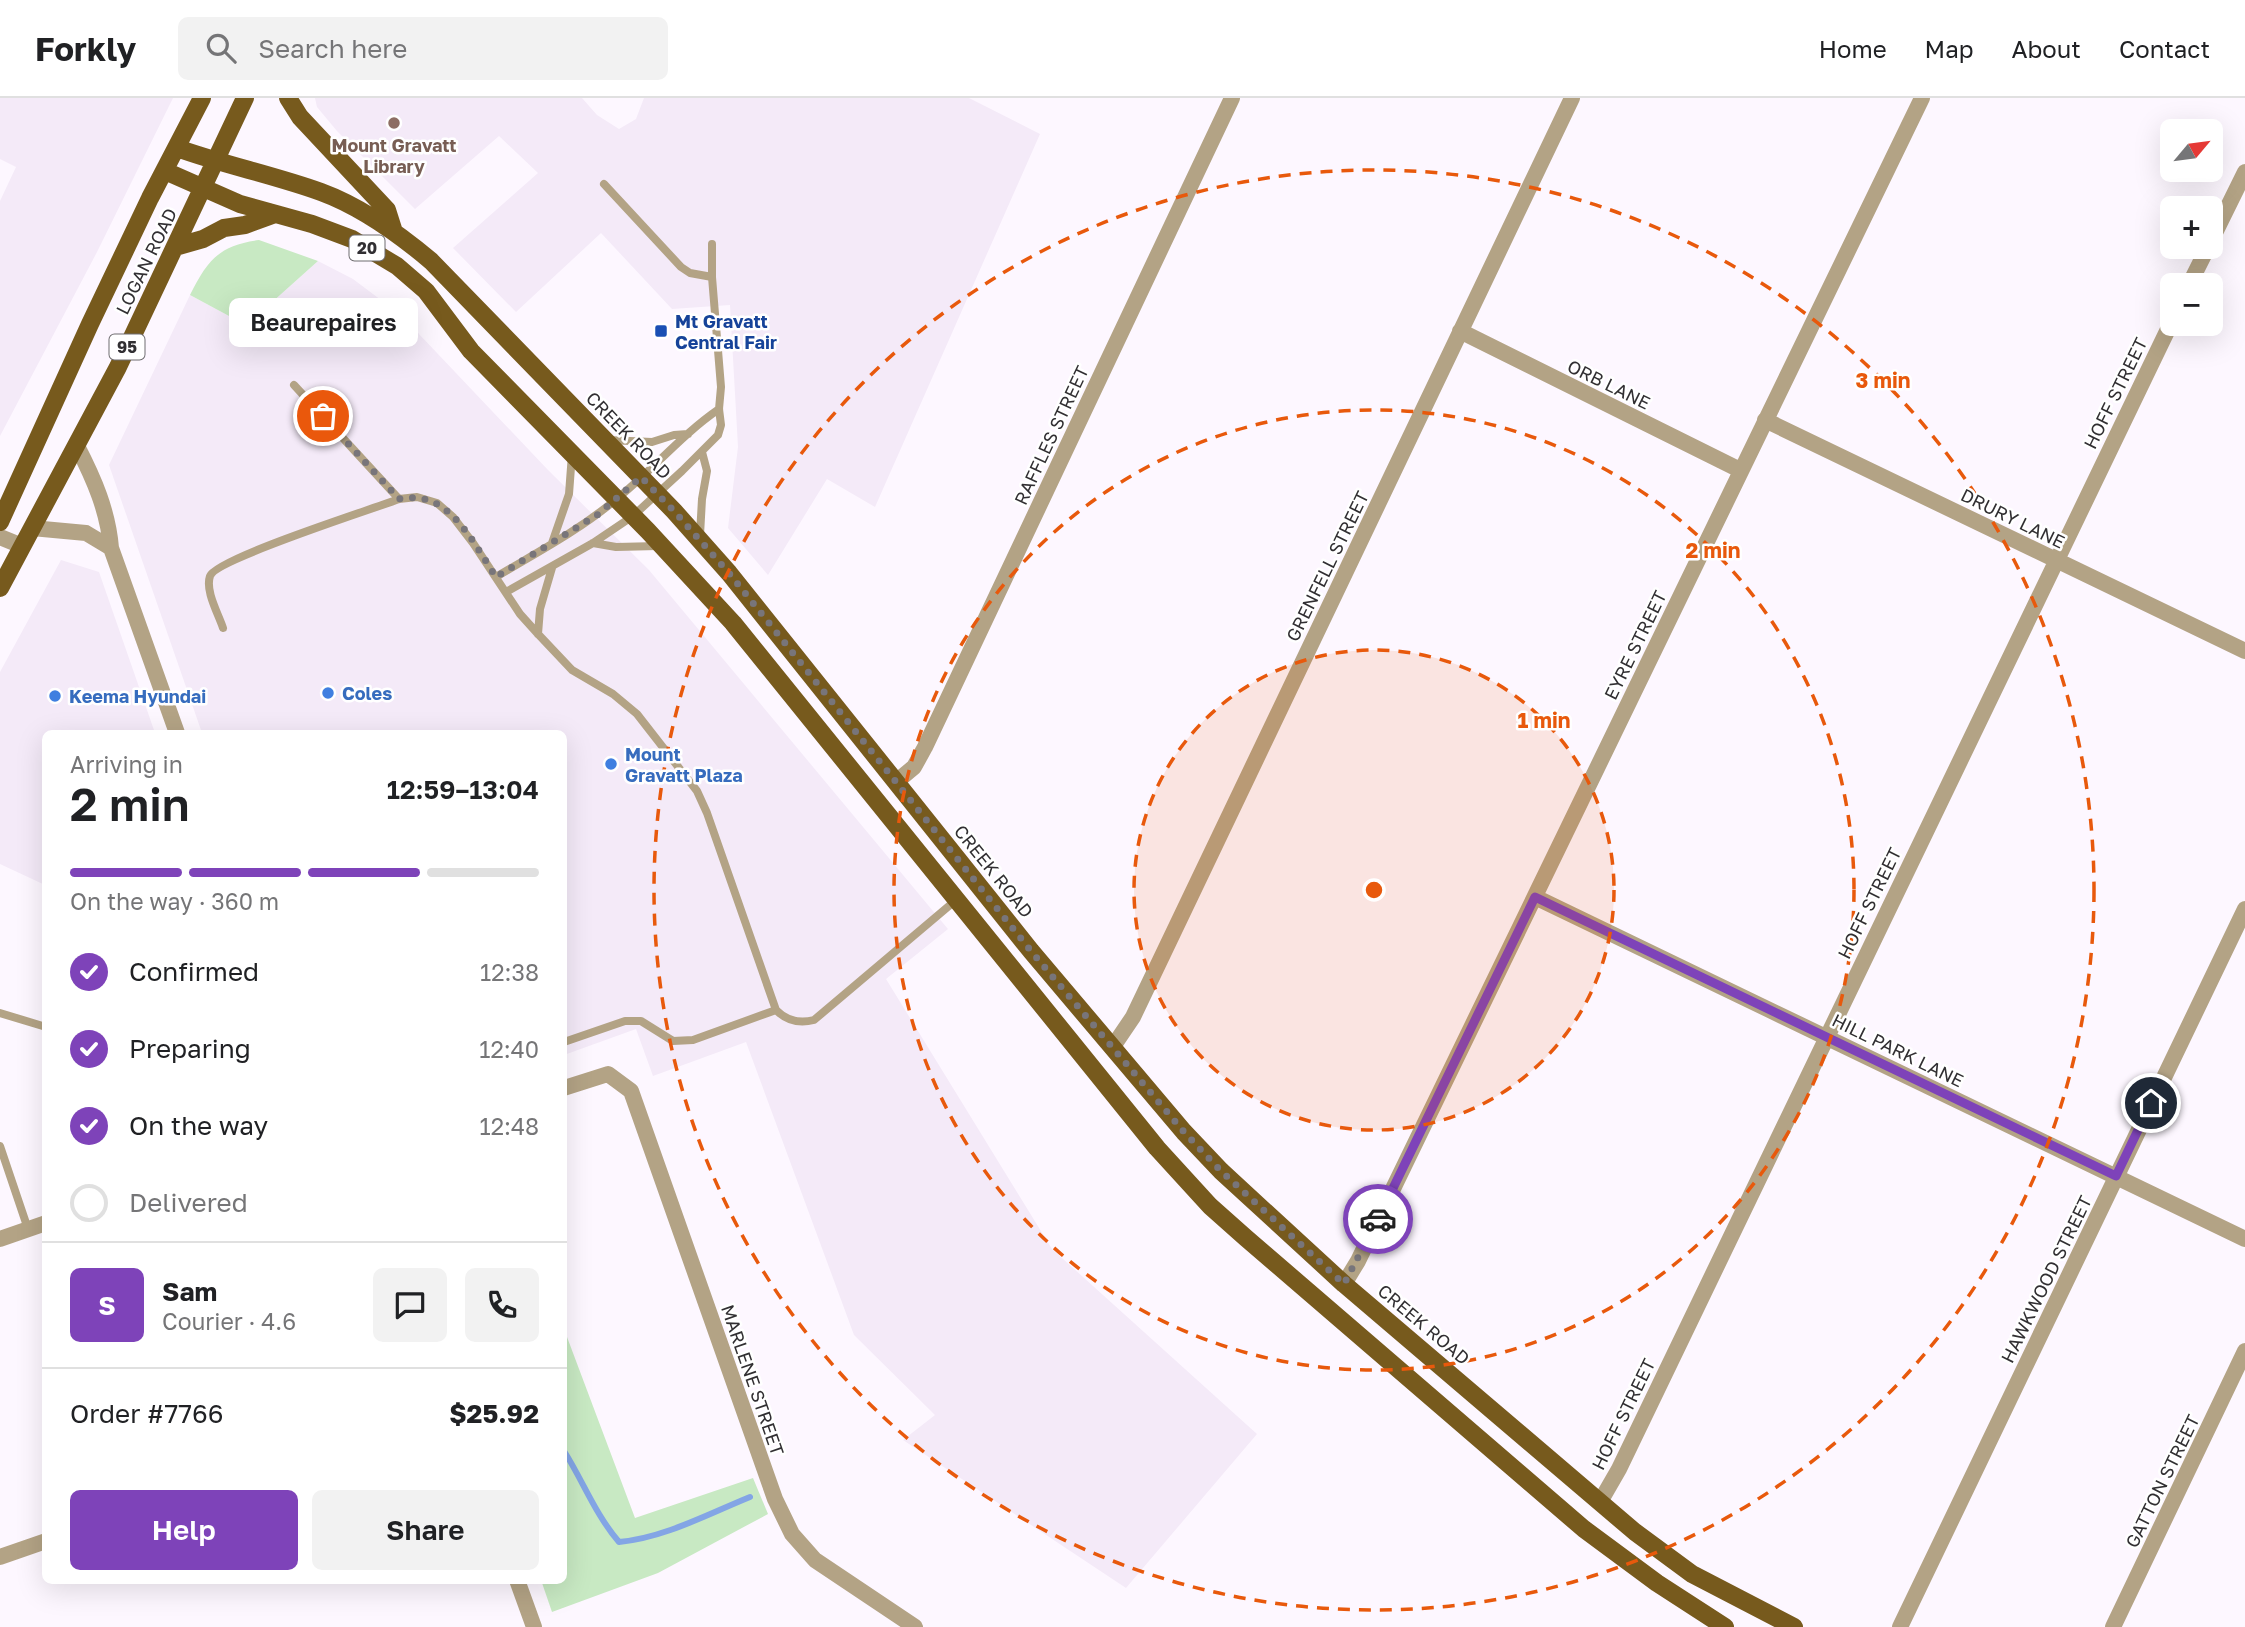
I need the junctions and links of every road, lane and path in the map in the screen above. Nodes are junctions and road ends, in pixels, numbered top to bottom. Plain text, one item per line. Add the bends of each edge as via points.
1 (202, 98) edge
2 (245, 98) edge
3 (288, 98) edge
4 (1232, 98) edge
5 (1572, 98) edge
6 (1922, 98) edge
7 (177, 148) junction
8 (216, 162) junction
9 (165, 172) junction
10 (2245, 172) edge
11 (604, 184) dead end
12 (204, 190) junction
13 (275, 214) junction
14 (2223, 217) edge
15 (394, 232) junction
16 (712, 244) dead end
17 (175, 247) junction
18 (712, 277) junction
19 (1460, 331) junction
20 (2165, 336) edge
21 (294, 385) dead end
22 (719, 409) junction
23 (1765, 420) junction
24 (688, 433) junction
25 (605, 440) junction
26 (76, 446) junction
27 (702, 452) junction
28 (572, 453) junction
29 (1740, 470) junction
30 (641, 477) junction
31 (657, 494) junction
32 (399, 499) junction
33 (617, 499) junction
34 (633, 516) junction
35 (0, 522) edge
36 (32, 528) junction
37 (0, 537) edge
38 (699, 539) junction
39 (552, 543) junction
40 (593, 543) junction
41 (22, 546) junction
42 (661, 546) junction
43 (111, 548) junction
44 (2055, 560) junction
45 (552, 568) junction
46 (496, 577) junction
47 (0, 588) edge
48 (506, 593) junction
49 (223, 628) dead end
50 (538, 634) junction
51 (2245, 651) edge
52 (176, 730) edge
53 (896, 782) junction
54 (1535, 897) junction
55 (956, 900) junction
56 (2245, 909) edge
57 (776, 1010) junction
58 (0, 1013) edge
59 (42, 1026) edge
60 (1826, 1037) junction
61 (567, 1041) edge
62 (1112, 1048) junction
63 (567, 1087) edge
64 (0, 1146) edge
65 (2116, 1176) junction
66 (42, 1224) edge
67 (28, 1229) junction
68 (0, 1239) edge
69 (2245, 1239) edge
70 (1344, 1284) junction
71 (2245, 1351) edge
72 (1600, 1502) junction
73 (42, 1542) edge
74 (0, 1557) edge
75 (518, 1584) edge
76 (534, 1627) edge
77 (915, 1627) edge
78 (1725, 1627) edge
79 (1794, 1627) edge
80 (1900, 1627) edge
81 (2113, 1627) edge

1 - 7 main road, LOGAN ROAD / 95
2 - 8 main road, LOGAN ROAD / 95
3 - 15 main road via 300,117 387,210
4 - 53 street, RAFFLES STREET via 925,747 914,767
5 - 19 street, GRENFELL STREET
6 - 23 street, EYRE STREET
7 - 8 main road, CREEK ROAD / 20
7 - 9 main road, LOGAN ROAD / 95
8 - 12 main road, LOGAN ROAD / 95
8 - 15 main road, CREEK ROAD / 20 via 323,193
9 - 12 main road, 20
9 - 35 main road, LOGAN ROAD / 95
10 - 14 street
11 - 18 lane via 681,267
12 - 13 main road, 20
12 - 17 main road, LOGAN ROAD / 95
13 - 17 main road
13 - 28 main road, 20 via 352,239 397,266 426,291 471,351
15 - 25 main road, CREEK ROAD / 20 via 452,282
16 - 18 lane
17 - 26 main road, LOGAN ROAD / 95
18 - 22 lane
19 - 29 street, ORB LANE
19 - 62 street, GRENFELL STREET via 1133,1017
20 - 44 street, HOFF STREET
21 - 32 lane
22 - 24 lane
22 - 27 lane via 721,430
23 - 29 street, EYRE STREET
23 - 44 street, DRURY LANE
24 - 25 lane via 652,442
24 - 30 lane
25 - 30 main road, CREEK ROAD / 20
26 - 36 main road, LOGAN ROAD / 95
26 - 43 street via 109,523
27 - 31 lane
27 - 38 lane via 707,471
28 - 33 main road, 20
28 - 39 lane via 569,494
29 - 54 street, EYRE STREET
30 - 31 main road, CREEK ROAD / 20
30 - 33 lane
31 - 34 lane
31 - 38 main road, CREEK ROAD / 20
32 - 46 lane via 417,497 437,503 453,517
32 - 49 lane via 214,569 209,589
33 - 34 main road, 20
33 - 39 lane
34 - 40 lane
34 - 42 main road, 20
36 - 41 main road, LOGAN ROAD / 95
36 - 43 street via 86,533
37 - 41 street
38 - 53 main road, CREEK ROAD / 20
39 - 46 lane
40 - 42 lane
40 - 45 lane
41 - 47 main road, LOGAN ROAD / 95
42 - 55 main road, 20 via 733,623
43 - 52 street
44 - 51 street, DRURY LANE
44 - 60 street, HOFF STREET
45 - 48 lane
45 - 50 lane
46 - 48 lane
48 - 50 lane
50 - 57 lane via 572,670 637,713 697,791
53 - 62 main road, CREEK ROAD / 20
54 - 60 street, HILL PARK LANE
54 - 70 street, EYRE STREET
55 - 57 lane via 814,1020 802,1023
55 - 78 main road, 20 via 1210,1206 1584,1529
56 - 65 street, HAWKWOOD STREET
57 - 61 lane via 693,1040 673,1041 641,1021 625,1021
58 - 59 lane
60 - 65 street, HILL PARK LANE
60 - 72 street, HOFF STREET
62 - 70 main road, CREEK ROAD / 20 via 1221,1171
63 - 77 street, MARLENE STREET via 608,1074 631,1091 775,1499 792,1534 815,1560
64 - 67 lane
65 - 69 street, HILL PARK LANE
65 - 80 street, HAWKWOOD STREET
66 - 67 street
67 - 68 street
70 - 72 main road, CREEK ROAD / 20
71 - 81 street, GATTON STREET
72 - 79 main road, CREEK ROAD / 20 via 1692,1574
73 - 74 street
75 - 76 street

